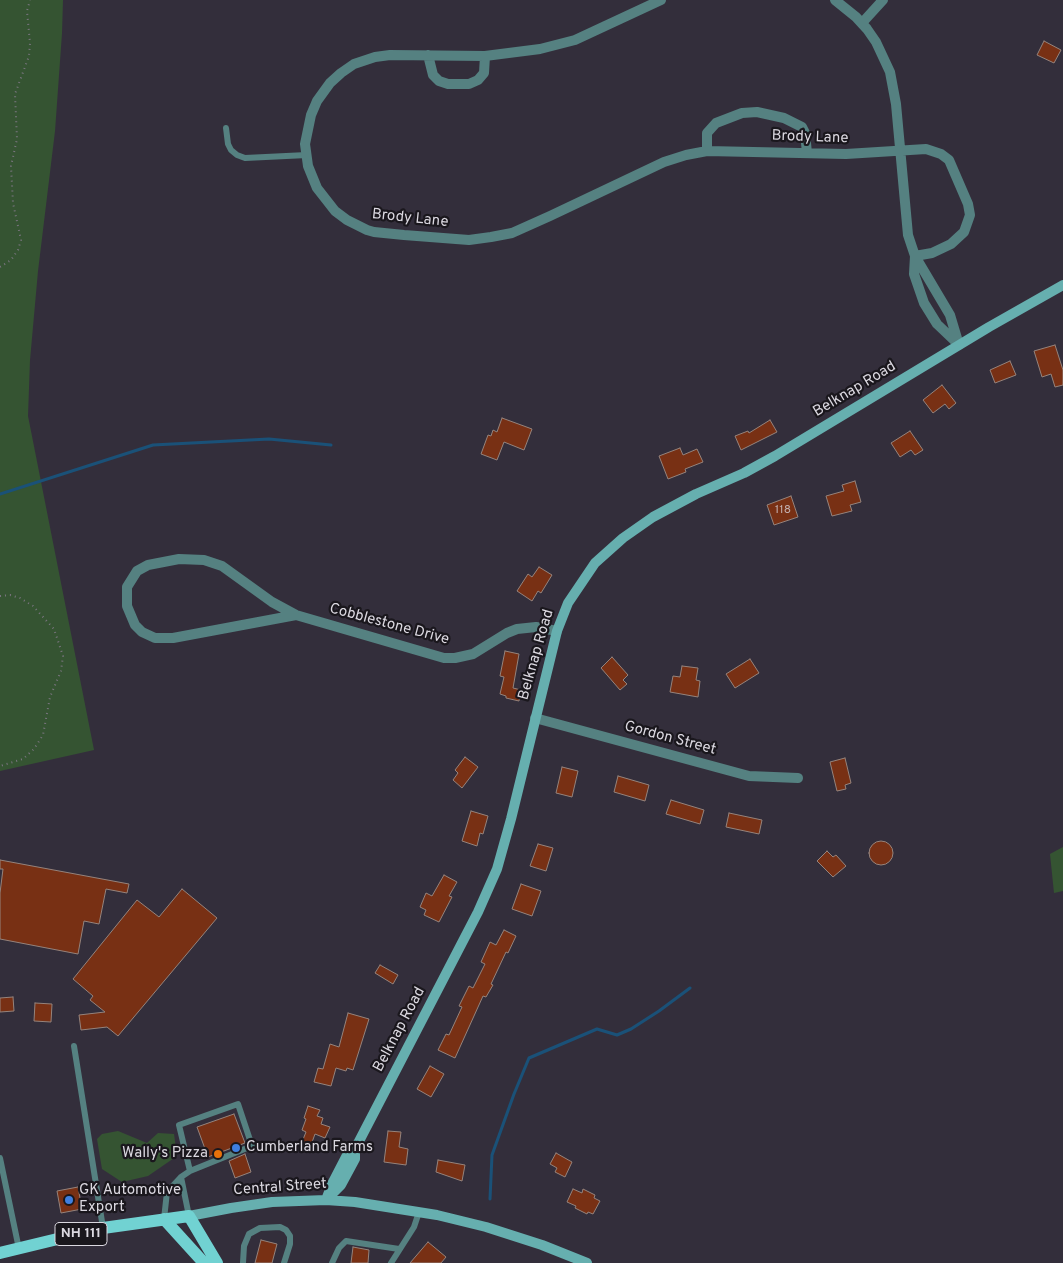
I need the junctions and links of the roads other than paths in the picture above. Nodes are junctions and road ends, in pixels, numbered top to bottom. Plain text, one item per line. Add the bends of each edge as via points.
1 (660, 0) edge
2 (835, 0) edge
3 (883, 0) edge
4 (862, 23) junction
5 (428, 55) junction
6 (485, 56) junction
7 (226, 128) dead end
8 (707, 150) junction
9 (900, 150) junction
10 (807, 153) junction
11 (306, 155) junction
12 (915, 256) junction
13 (1063, 285) edge
14 (959, 345) junction
15 (296, 615) junction
16 (557, 631) junction
17 (535, 718) junction
18 (798, 778) dead end
19 (74, 1046) dead end
20 (0, 1158) edge
21 (190, 1171) junction
22 (181, 1177) junction
23 (326, 1200) junction
24 (419, 1212) junction
25 (189, 1216) junction
26 (164, 1219) junction
27 (103, 1228) junction
28 (20, 1248) junction
29 (400, 1249) junction
30 (0, 1253) edge
31 (204, 1263) edge
32 (217, 1263) edge
33 (243, 1263) edge
34 (284, 1263) edge
35 (332, 1263) edge
36 (391, 1263) edge
37 (587, 1263) edge

1 - 6 street, Brody Lane via 558,46
2 - 4 street
3 - 4 street
4 - 9 street via 876,42 890,72
5 - 6 street, Brody Lane
5 - 6 street via 433,75 448,84 471,83 480,78 485,70
5 - 11 street, Brody Lane via 375,56 341,73 325,89 310,115
7 - 11 lane via 228,144 237,156
8 - 10 street, Brody Lane
8 - 10 street via 707,133 716,123 742,113 757,112 784,118 802,127 806,133
8 - 11 street, Brody Lane via 664,162 512,233 469,240 374,232 353,224 320,194 310,174
9 - 10 street, Brody Lane
9 - 12 street via 908,235
9 - 12 street, Brody Lane via 926,149 945,156 970,209 967,227 956,240 939,251
12 - 14 street via 950,315
12 - 14 street via 914,274 924,303 937,324
13 - 14 street, Belknap Road
14 - 16 street, Belknap Road via 775,456 696,494 623,538 595,563 568,603
15 - 15 street, Cobblestone Drive via 222,566 204,560 180,559 148,565 137,571 127,587 127,606 134,625 155,638 173,638
15 - 16 street, Cobblestone Drive via 444,658 473,654 517,629 536,627
16 - 17 street, Belknap Road
17 - 18 street, Gordon Street via 749,776
17 - 23 street, Belknap Road via 497,869 478,912
19 - 27 lane
20 - 28 lane
21 - 21 lane via 252,1146 238,1104 179,1125
21 - 22 lane
22 - 25 lane
22 - 26 lane via 168,1192
23 - 24 street, Central Street
23 - 25 street, Central Street via 263,1203
24 - 29 lane
24 - 37 street, Central Street via 514,1235
25 - 26 main road, Central Street / NH 111
25 - 32 main road
26 - 27 main road, Central Street / NH 111
26 - 31 main road
27 - 28 main road, Central Street / NH 111
28 - 30 main road, Central Street / NH 111
29 - 35 lane via 346,1241
29 - 36 lane
33 - 34 lane via 244,1246 250,1234 260,1228 280,1227 290,1236

